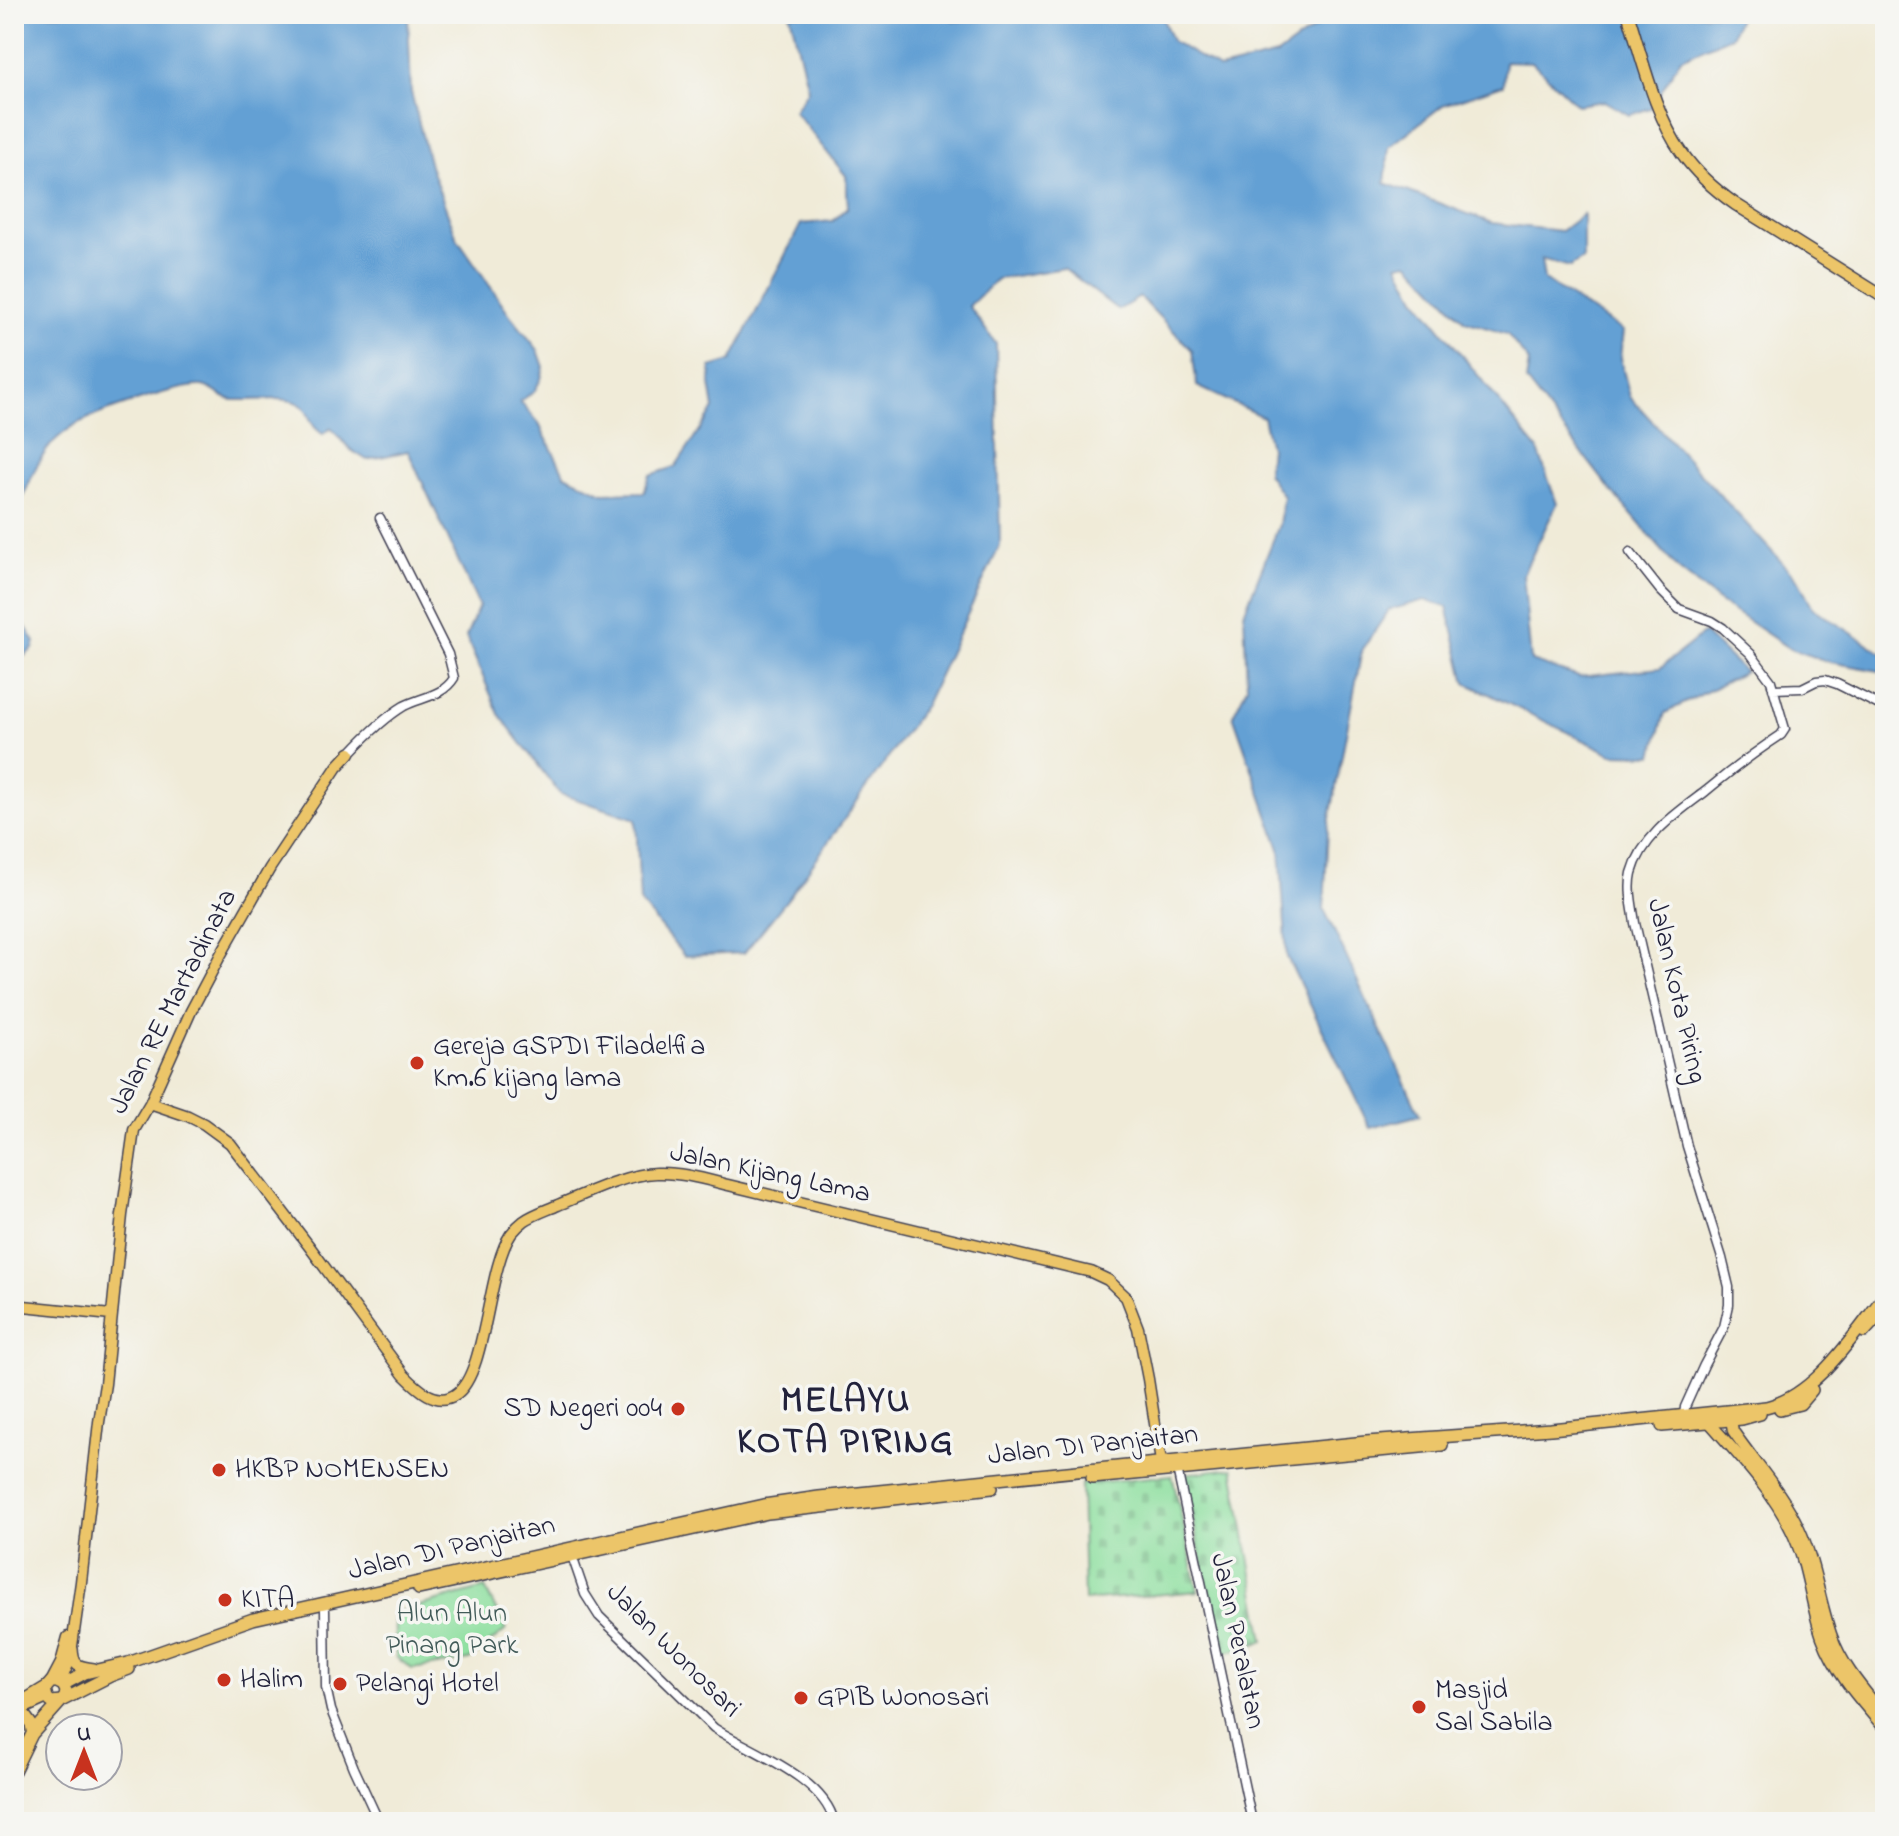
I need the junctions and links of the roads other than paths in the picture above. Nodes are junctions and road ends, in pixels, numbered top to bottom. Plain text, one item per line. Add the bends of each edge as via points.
1 (1628, 14) edge
2 (1885, 298) edge
3 (380, 518) dead end
4 (1630, 552) dead end
5 (1773, 689) junction
6 (1885, 708) edge
7 (350, 753) joint
8 (150, 1103) junction
9 (1885, 1295) edge
10 (14, 1305) edge
11 (1885, 1309) edge
12 (111, 1315) junction
13 (1684, 1416) junction
14 (1720, 1418) junction
15 (1398, 1444) junction
16 (1161, 1462) junction
17 (1177, 1469) junction
18 (898, 1494) junction
19 (1805, 1554) junction
20 (572, 1556) junction
21 (77, 1605) junction
22 (325, 1610) junction
23 (72, 1649) junction
24 (108, 1672) junction
25 (55, 1692) junction
26 (16, 1711) edge
27 (50, 1712) edge
28 (54, 1712) edge
29 (1885, 1716) edge
30 (44, 1720) edge
31 (33, 1729) junction
32 (1885, 1729) edge
33 (14, 1771) edge
34 (379, 1822) edge
35 (834, 1822) edge
36 (1252, 1822) edge

1 - 2 highway via 1658,105 1681,152 1720,193
3 - 7 street, Jalan RE Martadinata via 448,654 454,678 446,689 406,705
4 - 5 street, Jalan Kota Piring via 1679,609 1712,621 1735,638 1762,667
5 - 6 street via 1825,680
5 - 13 street, Jalan Kota Piring via 1784,732 1664,824 1633,870 1630,886 1687,1146 1729,1287 1724,1327
7 - 8 main road, Jalan RE Martadinata via 270,868 191,1011
8 - 12 main road, Jalan RE Martadinata via 134,1130
8 - 16 main road, Jalan Kijang Lama via 188,1116 230,1143 404,1375 434,1398 456,1395 468,1379 498,1264 519,1226 625,1178 670,1173 1108,1280 1126,1297 1138,1328
9 - 14 highway via 1799,1393
10 - 12 main road
11 - 14 highway via 1800,1404 1742,1419
12 - 21 main road, Jalan RE Martadinata
13 - 14 highway, Jalan DI Panjaitan
13 - 15 highway, Jalan DI Panjaitan
14 - 15 highway, Jalan DI Panjaitan
14 - 19 main road
14 - 19 main road via 1778,1491 1798,1526
15 - 16 highway, Jalan DI Panjaitan
15 - 17 highway, Jalan DI Panjaitan
16 - 18 highway, Jalan DI Panjaitan
17 - 18 highway, Jalan DI Panjaitan
17 - 36 street, Jalan Peralatan
18 - 20 highway, Jalan DI Panjaitan via 768,1513
18 - 24 highway, Jalan DI Panjaitan via 764,1505 580,1545 253,1619
19 - 29 main road via 1831,1634 1855,1679
19 - 32 main road via 1830,1654
20 - 22 highway, Jalan DI Panjaitan
20 - 35 street, Jalan Wonosari via 599,1616 708,1723 805,1783 827,1805
21 - 23 main road, Jalan RE Martadinata
21 - 25 main road, Jalan RE Martadinata
22 - 24 highway, Jalan DI Panjaitan via 279,1618
22 - 34 street via 331,1710
23 - 24 highway via 78,1665
23 - 25 main road, Jalan RE Martadinata
24 - 25 highway, Jalan DI Panjaitan via 85,1673
24 - 28 highway
25 - 26 main road
25 - 27 highway
25 - 31 highway
26 - 31 highway
30 - 31 highway
31 - 33 highway

